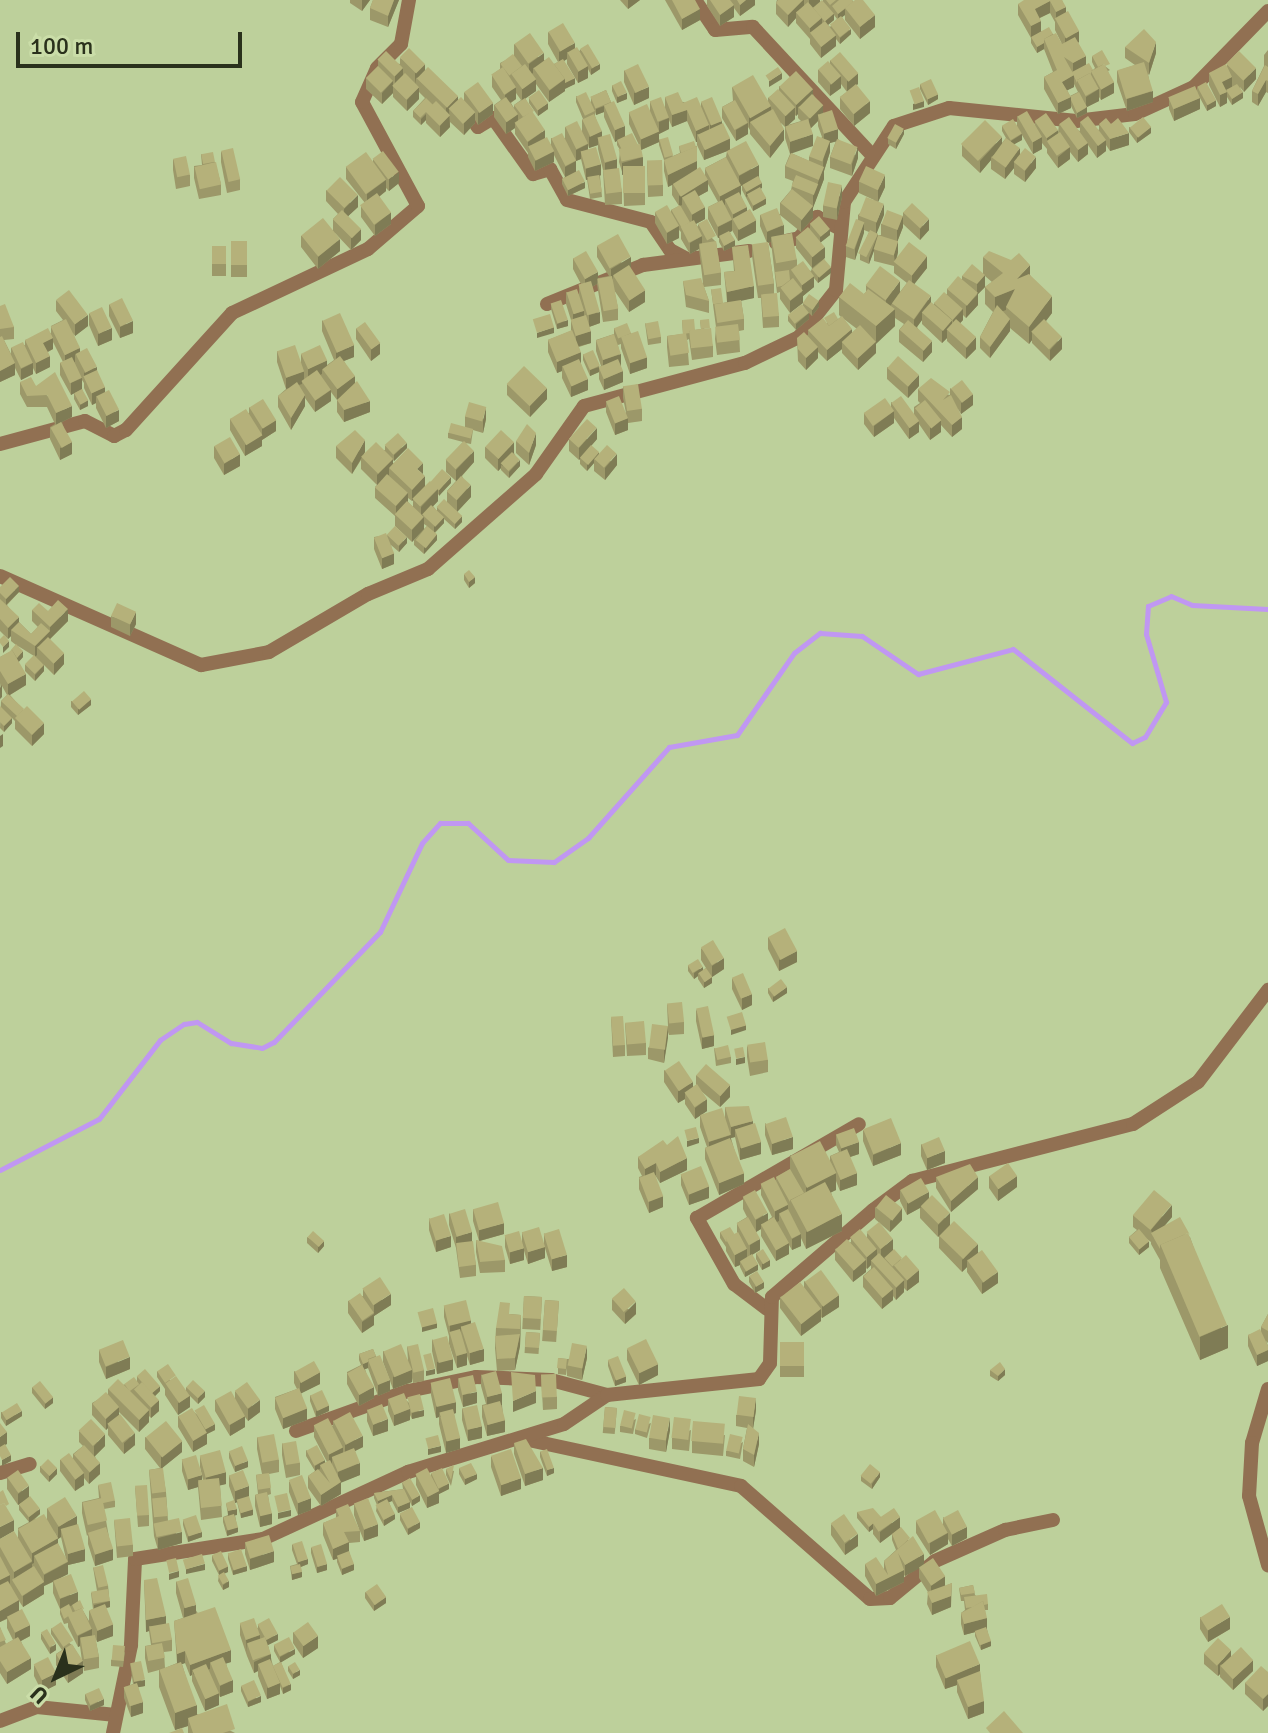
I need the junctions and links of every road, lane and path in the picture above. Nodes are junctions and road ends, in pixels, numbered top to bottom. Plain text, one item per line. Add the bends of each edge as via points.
1 (409, 0) edge
2 (695, 0) edge
3 (1268, 11) edge
4 (452, 94) edge
5 (870, 153) junction
6 (839, 228) junction
7 (685, 258) junction
8 (547, 304) dead end
9 (0, 444) edge
10 (0, 576) edge
11 (1268, 990) edge
12 (859, 1124) dead end
13 (767, 1309) junction
14 (607, 1395) junction
15 (1266, 1399) edge
16 (296, 1431) dead end
17 (522, 1439) junction
18 (30, 1464) dead end
19 (0, 1473) edge
20 (1053, 1520) dead end
21 (1268, 1565) edge
22 (116, 1715) junction
23 (0, 1721) edge
24 (113, 1733) edge

1 - 9 street via 404,51 377,68 362,102 418,206 368,249 232,313 126,430 114,436 85,421
2 - 5 street via 715,30 753,27
3 - 5 street via 1217,68 1162,106 1076,121 939,110 894,126
4 - 7 street via 478,127 493,118 533,174 550,169 567,200 651,222 670,250
5 - 6 street
6 - 7 street via 817,217 799,238 734,255 717,250
6 - 10 street via 836,290 799,337 745,363 584,406 536,474 428,569 368,594 269,652 201,665
7 - 8 street via 643,265
11 - 13 street via 1198,1082 1133,1124 912,1181 795,1271
12 - 13 street via 697,1218 734,1284
13 - 14 street via 770,1363 759,1379
14 - 16 street via 551,1380 476,1377 408,1391
14 - 17 street via 564,1424
15 - 21 street via 1249,1496
17 - 20 street via 741,1486 870,1599 890,1598 935,1561 1005,1530
17 - 22 street via 408,1472 263,1539 135,1559 131,1645
18 - 19 street
22 - 23 street via 37,1707
22 - 24 street

